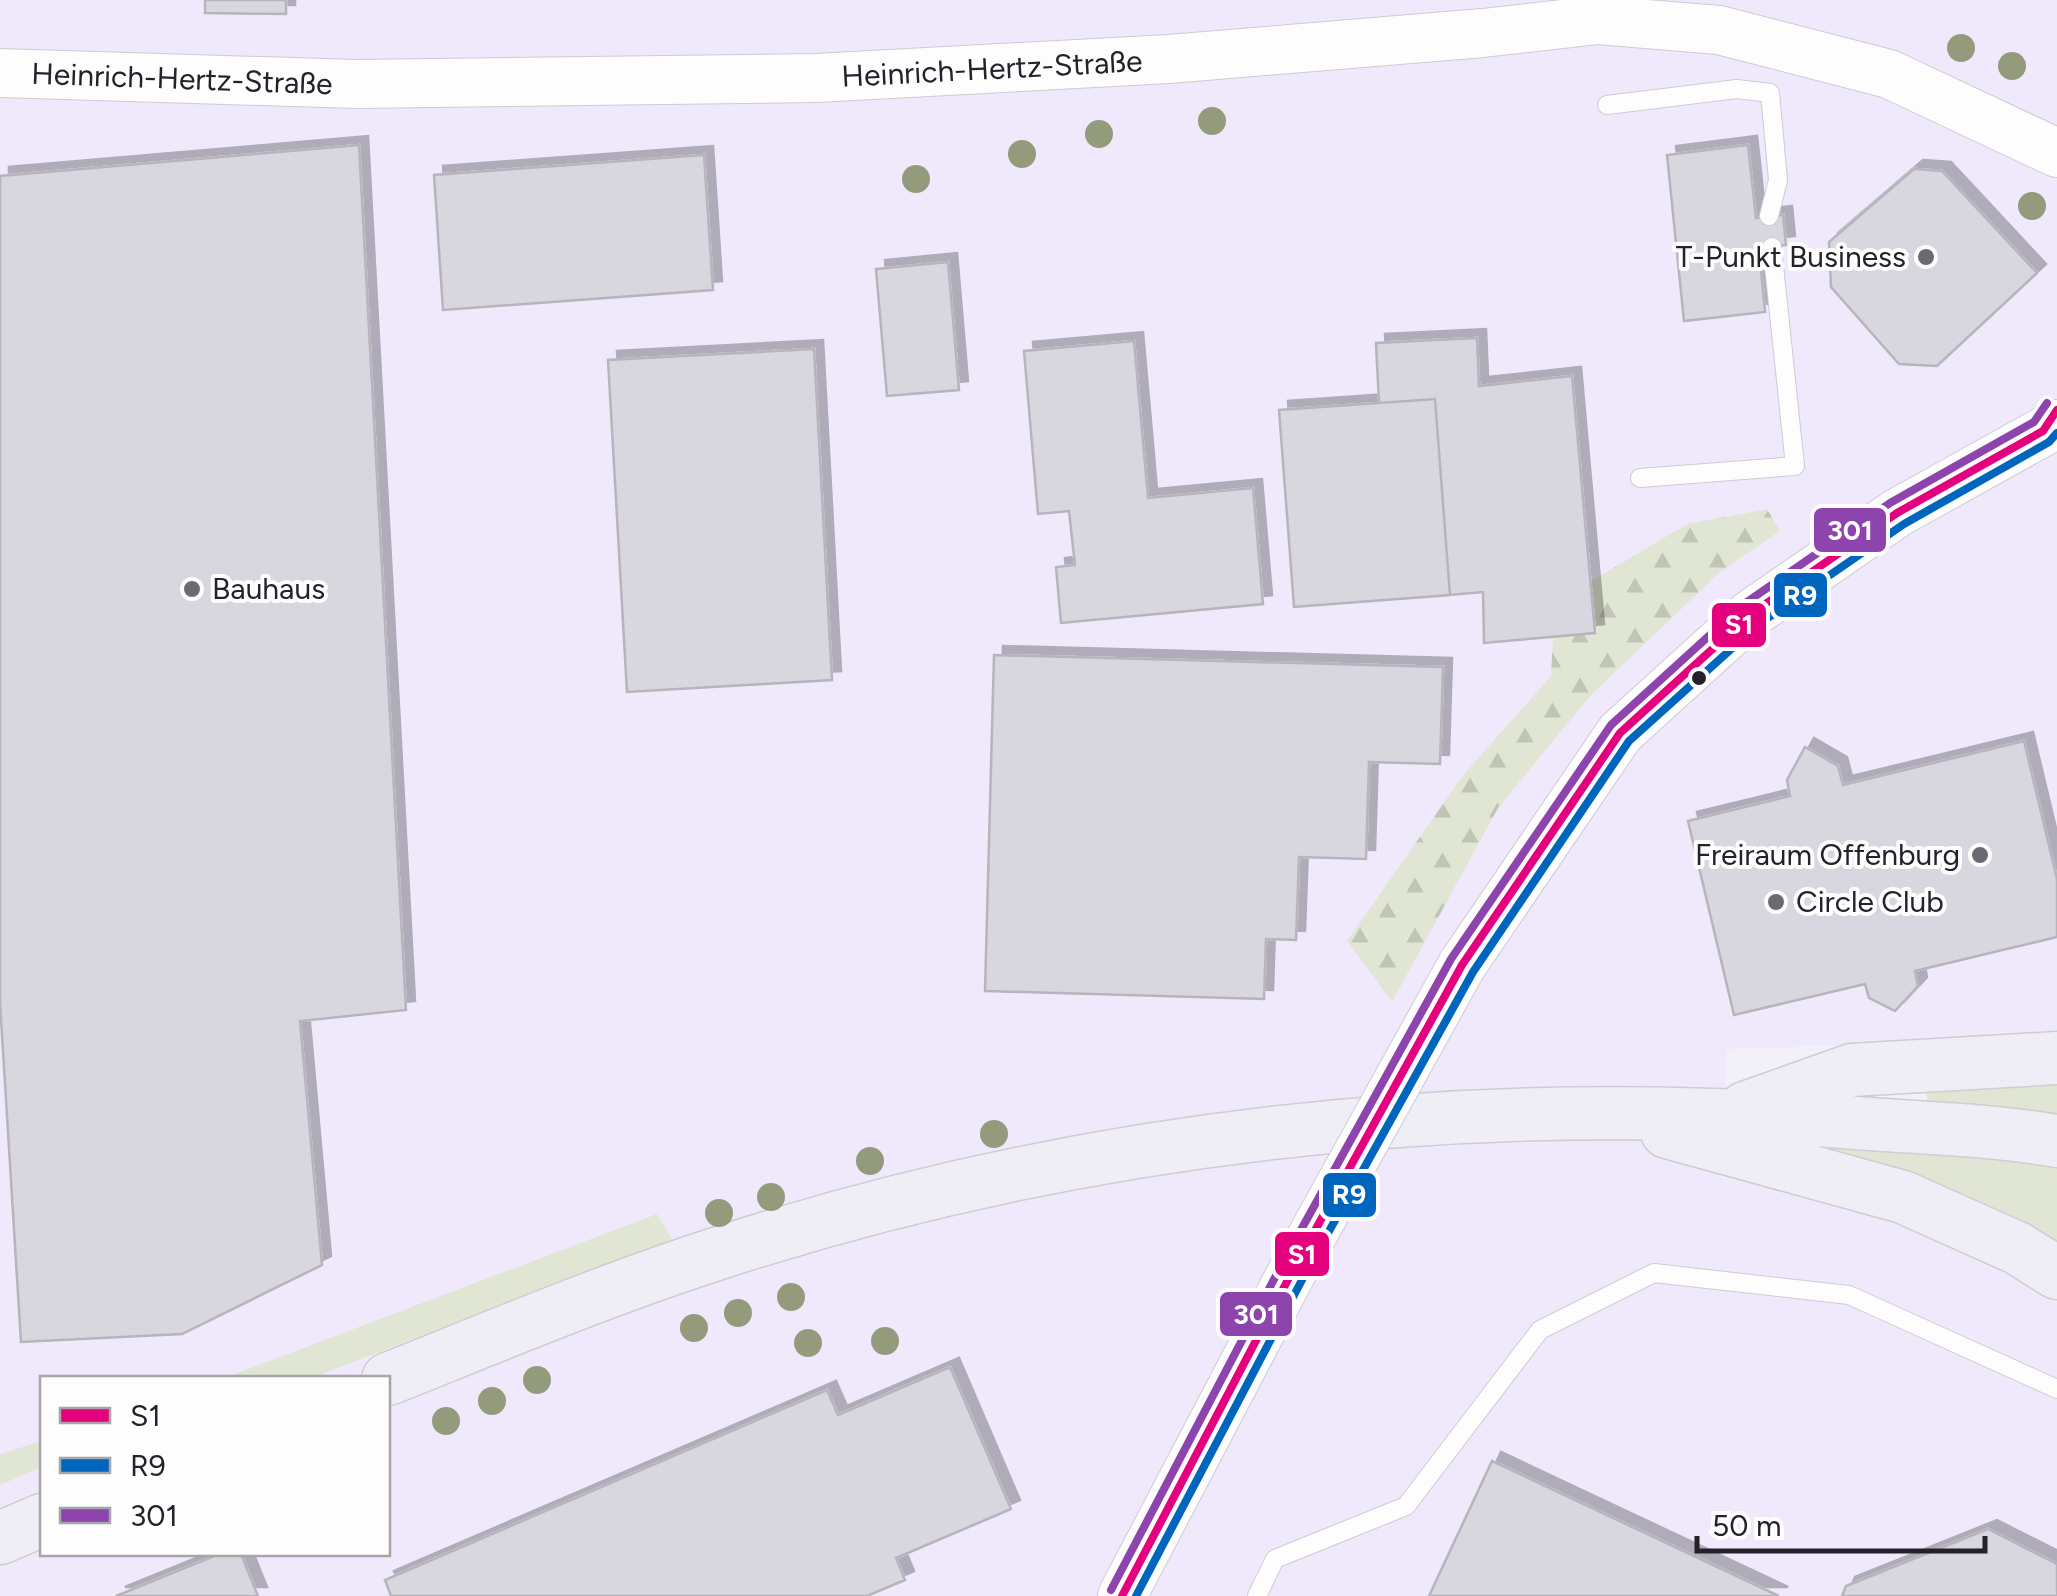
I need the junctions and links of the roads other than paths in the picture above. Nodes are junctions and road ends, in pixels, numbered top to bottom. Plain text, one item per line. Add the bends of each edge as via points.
1 (0, 74) edge
2 (1606, 106) dead end
3 (1985, 121) junction
4 (2057, 123) edge
5 (2057, 153) edge
6 (2057, 179) edge
7 (1769, 216) dead end
8 (1772, 246) dead end
9 (2052, 422) edge
10 (1640, 478) dead end
11 (2057, 1058) edge
12 (1594, 1112) junction
13 (1730, 1114) junction
14 (2057, 1141) edge
15 (2057, 1273) edge
16 (390, 1379) edge
17 (2057, 1389) edge
18 (40, 1521) edge
19 (0, 1538) edge
20 (1122, 1596) edge
21 (1257, 1596) edge

1 - 3 street, Heinrich-Hertz-Straße via 356,84 816,78 1111,63 1598,20 1719,30 1836,59 1890,74
2 - 7 lane via 1737,89 1770,93 1778,180
3 - 4 street, Heinrich-Hertz-Straße
3 - 5 street, Heinrich-Hertz-Straße
3 - 6 street, Heinrich-Hertz-Straße
8 - 10 lane via 1795,466
9 - 20 street, bridge via 1897,513 1751,614 1620,733 1462,965
11 - 13 main road via 1852,1070
12 - 13 main road
12 - 15 main road via 1903,1197
12 - 16 main road via 1306,1129 1000,1176 715,1254
13 - 14 main road
17 - 21 lane via 1849,1296 1654,1273 1540,1330 1406,1506 1275,1559
18 - 19 main road

